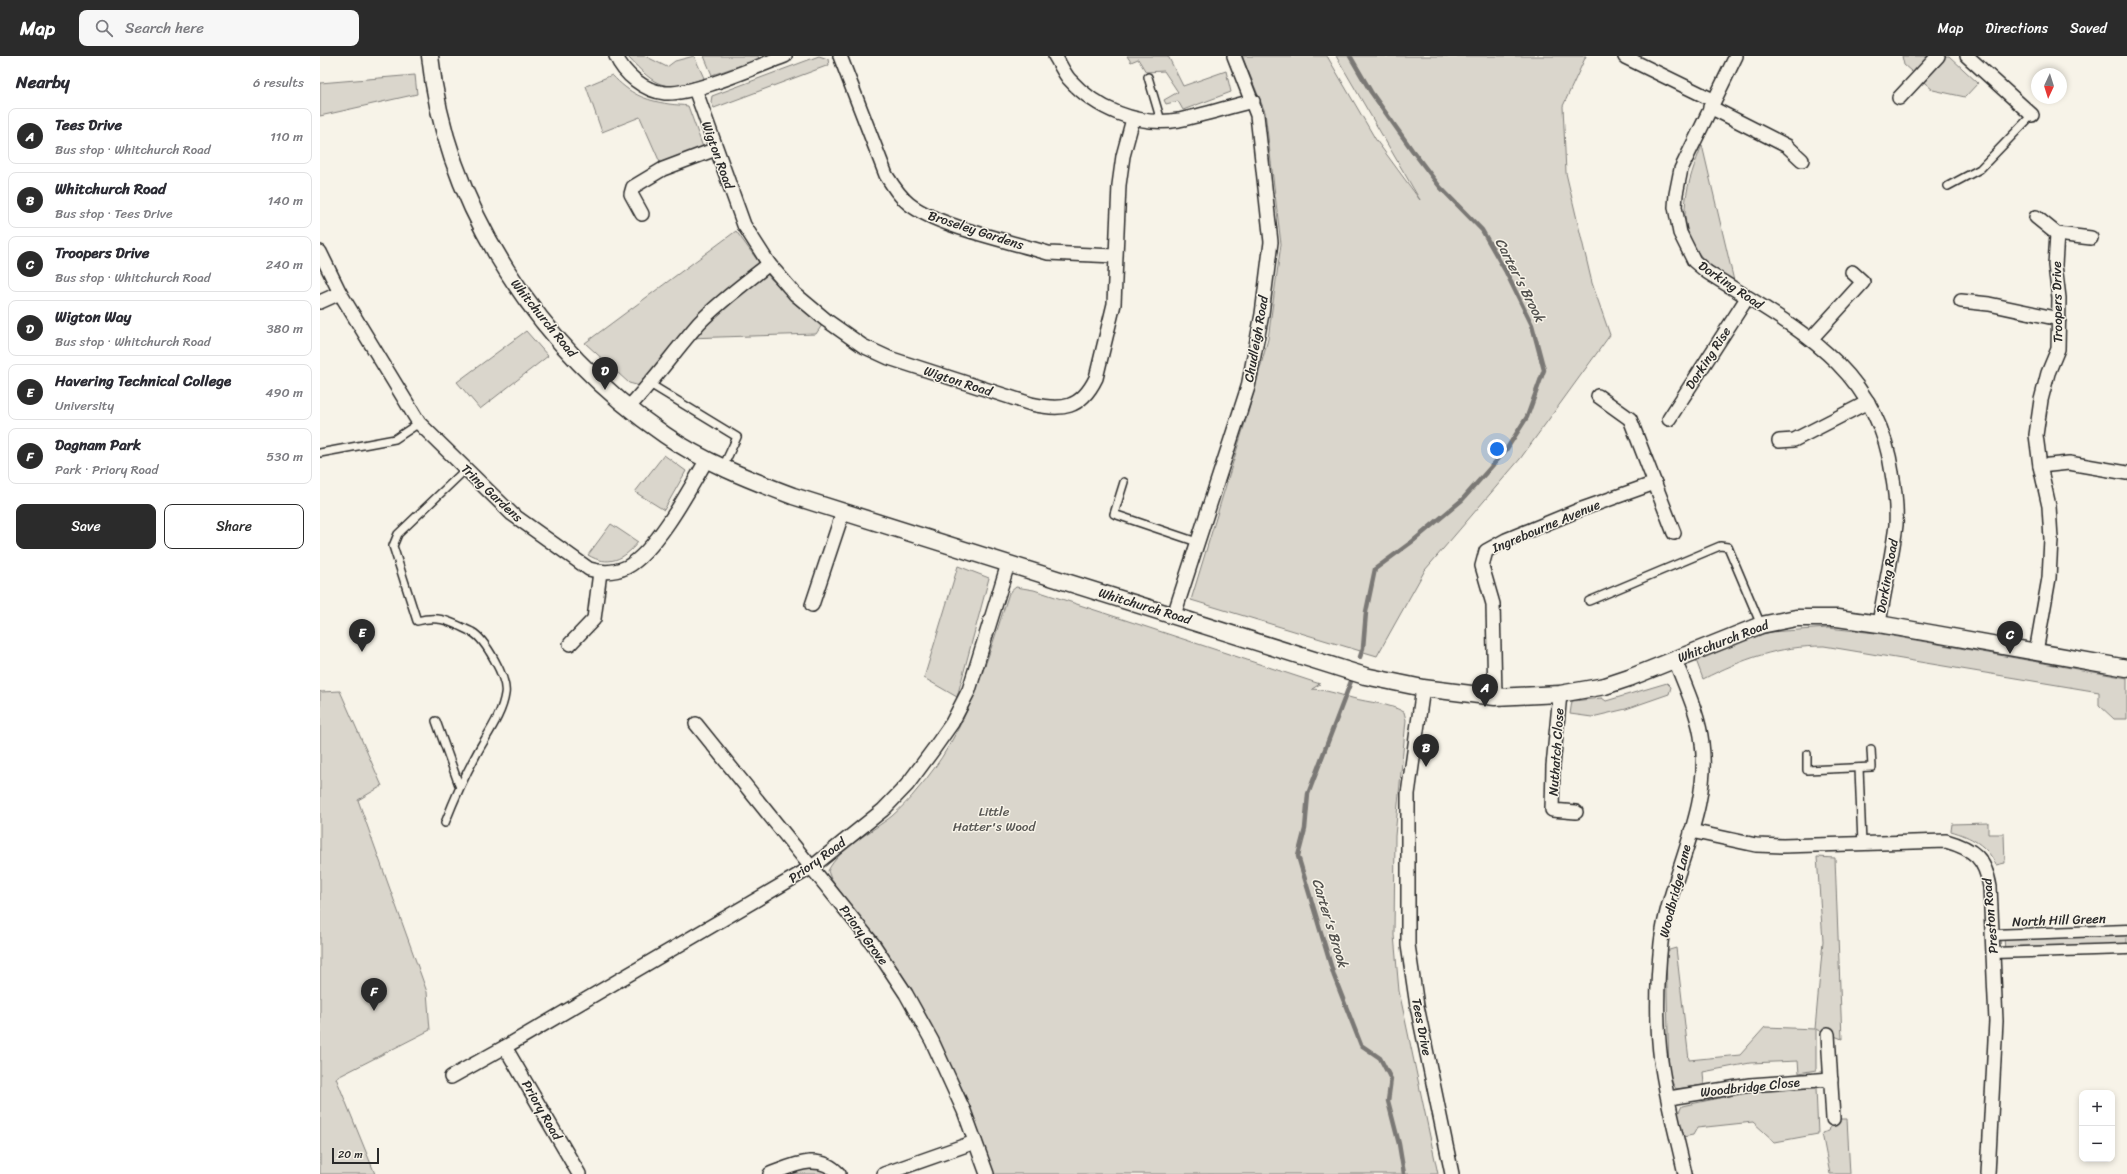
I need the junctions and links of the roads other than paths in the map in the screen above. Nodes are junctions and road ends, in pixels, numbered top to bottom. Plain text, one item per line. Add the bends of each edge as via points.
1 (430, 56) edge
2 (616, 56) edge
3 (785, 56) edge
4 (840, 56) edge
5 (1055, 56) edge
6 (1234, 56) edge
7 (1736, 56) edge
8 (1938, 56) edge
9 (1967, 56) edge
10 (1625, 57) edge
11 (1148, 77) dead end
12 (695, 89) junction
13 (1899, 98) dead end
14 (1253, 100) junction
15 (1712, 103) junction
16 (2032, 115) joint
17 (1133, 119) junction
18 (1161, 121) junction
19 (716, 149) junction
20 (1802, 160) dead end
21 (1948, 186) dead end
22 (642, 214) dead end
23 (2036, 217) dead end
24 (2057, 234) junction
25 (2091, 238) dead end
26 (320, 252) edge
27 (1115, 256) junction
28 (769, 264) junction
29 (1852, 272) dead end
30 (340, 293) junction
31 (1747, 298) junction
32 (1961, 301) dead end
33 (320, 302) edge
34 (2059, 319) junction
35 (1811, 339) junction
36 (650, 384) junction
37 (1598, 396) dead end
38 (1868, 402) junction
39 (629, 407) junction
40 (1669, 419) dead end
41 (419, 423) junction
42 (1779, 441) dead end
43 (320, 453) edge
44 (707, 459) junction
45 (2040, 466) junction
46 (722, 467) junction
47 (465, 470) junction
48 (2127, 473) edge
49 (1124, 482) dead end
50 (1655, 483) junction
51 (843, 512) junction
52 (1674, 533) dead end
53 (1197, 542) junction
54 (1008, 564) junction
55 (600, 572) junction
56 (1589, 601) dead end
57 (812, 604) dead end
58 (1174, 615) junction
59 (1879, 624) junction
60 (1761, 625) junction
61 (570, 644) dead end
62 (2036, 652) junction
63 (1675, 660) junction
64 (2127, 668) edge
65 (1423, 688) junction
66 (1560, 694) junction
67 (1495, 697) junction
68 (436, 722) dead end
69 (696, 724) dead end
70 (1871, 750) dead end
71 (1807, 754) dead end
72 (1859, 768) junction
73 (459, 785) junction
74 (1576, 812) dead end
75 (445, 823) dead end
76 (1691, 831) junction
77 (1862, 844) junction
78 (812, 867) junction
79 (2127, 930) edge
80 (1992, 935) junction
81 (2127, 949) edge
82 (1993, 953) junction
83 (1828, 1034) dead end
84 (505, 1047) junction
85 (451, 1077) dead end
86 (1831, 1079) junction
87 (1669, 1098) junction
88 (1833, 1119) dead end
89 (975, 1142) junction
90 (579, 1174) edge
91 (770, 1174) edge
92 (839, 1174) edge
93 (884, 1174) edge
94 (987, 1174) edge
95 (1452, 1174) edge
96 (1684, 1174) edge
97 (1988, 1174) edge

1 - 39 street, Whitchurch Road via 434,91 451,154 487,238 520,290 555,334 585,368
2 - 12 street via 623,70 652,90 664,93
3 - 12 street
4 - 27 street, Broseley Gardens via 886,175 909,204 926,215 1034,250
5 - 17 street via 1068,78 1090,99
6 - 14 street, Chudleigh Road
7 - 15 street, Dorking Road
8 - 13 street
9 - 16 street
10 - 15 street
11 - 18 lane
12 - 19 street, Wigton Road
14 - 18 street via 1178,120
14 - 53 street, Chudleigh Road via 1257,115 1271,242 1262,314 1248,387
15 - 20 street via 1788,146
15 - 31 street, Dorking Road via 1681,169 1676,194 1676,220 1694,260 1707,272
16 - 21 lane via 1980,169
17 - 18 street
17 - 27 street, Wigton Road via 1119,185
19 - 22 street via 663,169 633,187 631,194
19 - 28 street, Wigton Road via 744,225
23 - 24 street
24 - 25 street
24 - 34 street, Troopers Drive via 2055,265
26 - 30 street, Tring Gardens
27 - 28 street, Wigton Road via 1114,304 1096,378 1091,388 1075,404 1063,408 1031,404 896,361 863,346 795,294
28 - 36 street via 723,300 700,322
29 - 35 street via 1863,282
30 - 33 street
30 - 41 street, Tring Gardens
31 - 35 street, Dorking Road
31 - 40 street, Dorking Rise
32 - 34 street via 1989,304
34 - 45 street, Troopers Drive via 2058,349 2048,373 2038,415 2036,435
35 - 38 street, Dorking Road via 1848,374
36 - 39 street
36 - 46 lane via 737,437
37 - 50 street via 1630,419
38 - 42 street via 1794,440
38 - 59 street, Dorking Road via 1881,426 1888,447 1896,504 1896,525
39 - 44 street, Whitchurch Road via 665,436
41 - 43 lane via 395,439
41 - 47 street, Tring Gardens
44 - 46 street, Whitchurch Road
44 - 55 street, Tring Gardens via 675,514 644,553 627,567 615,572
45 - 48 street via 2069,463
45 - 62 street, Troopers Drive via 2049,506 2051,539 2048,578
46 - 51 street, Whitchurch Road via 793,496
47 - 55 street, Tring Gardens via 532,530 589,570
47 - 73 lane via 398,534 393,546 417,621 440,618 476,634 486,644 504,684 506,693 494,724
49 - 53 lane via 1114,514
50 - 52 street
50 - 67 street, Ingrebourne Avenue via 1579,510 1486,551 1482,566 1493,604
51 - 54 street, Whitchurch Road
51 - 57 street
53 - 58 street, Chudleigh Road
54 - 58 street, Whitchurch Road
54 - 78 street, Priory Road via 969,690 952,723 907,785 888,805
55 - 61 street via 594,619
56 - 60 lane via 1724,546 1728,547
58 - 65 street, Whitchurch Road via 1365,676
59 - 60 street, Whitchurch Road via 1836,618 1796,618
59 - 62 street, Whitchurch Road
60 - 63 street, Whitchurch Road
62 - 64 street, Whitchurch Road
63 - 66 street, Whitchurch Road via 1605,686
63 - 76 street, Woodbridge Lane via 1702,742 1703,774
65 - 67 street, Whitchurch Road
65 - 95 street, Tees Drive via 1408,794 1408,945 1417,1006
66 - 67 street, Whitchurch Road
66 - 74 street, Nuthatch Close via 1552,766 1552,810
68 - 73 lane
69 - 78 street, Priory Grove
70 - 72 lane via 1872,767
71 - 72 lane via 1807,770
72 - 77 lane
73 - 75 lane
76 - 77 street, Preston Road via 1756,845
76 - 87 street, Woodbridge Lane via 1672,892 1661,943 1658,1020
77 - 80 street, Preston Road via 1946,841 1966,847 1978,856 1988,874
78 - 84 street, Priory Road
78 - 89 street, Priory Grove via 873,944 906,994 935,1048 964,1111
79 - 80 street, North Hill Green
80 - 82 street, Preston Road
81 - 82 street
82 - 97 street, Preston Road via 1996,1021
83 - 86 street
84 - 85 street, Priory Road
84 - 90 street, Priory Road
86 - 87 street, Woodbridge Close via 1750,1085
86 - 88 street
87 - 96 street, Woodbridge Lane
89 - 93 street
89 - 94 street, Priory Grove
91 - 92 street via 796,1164 816,1161 827,1163

